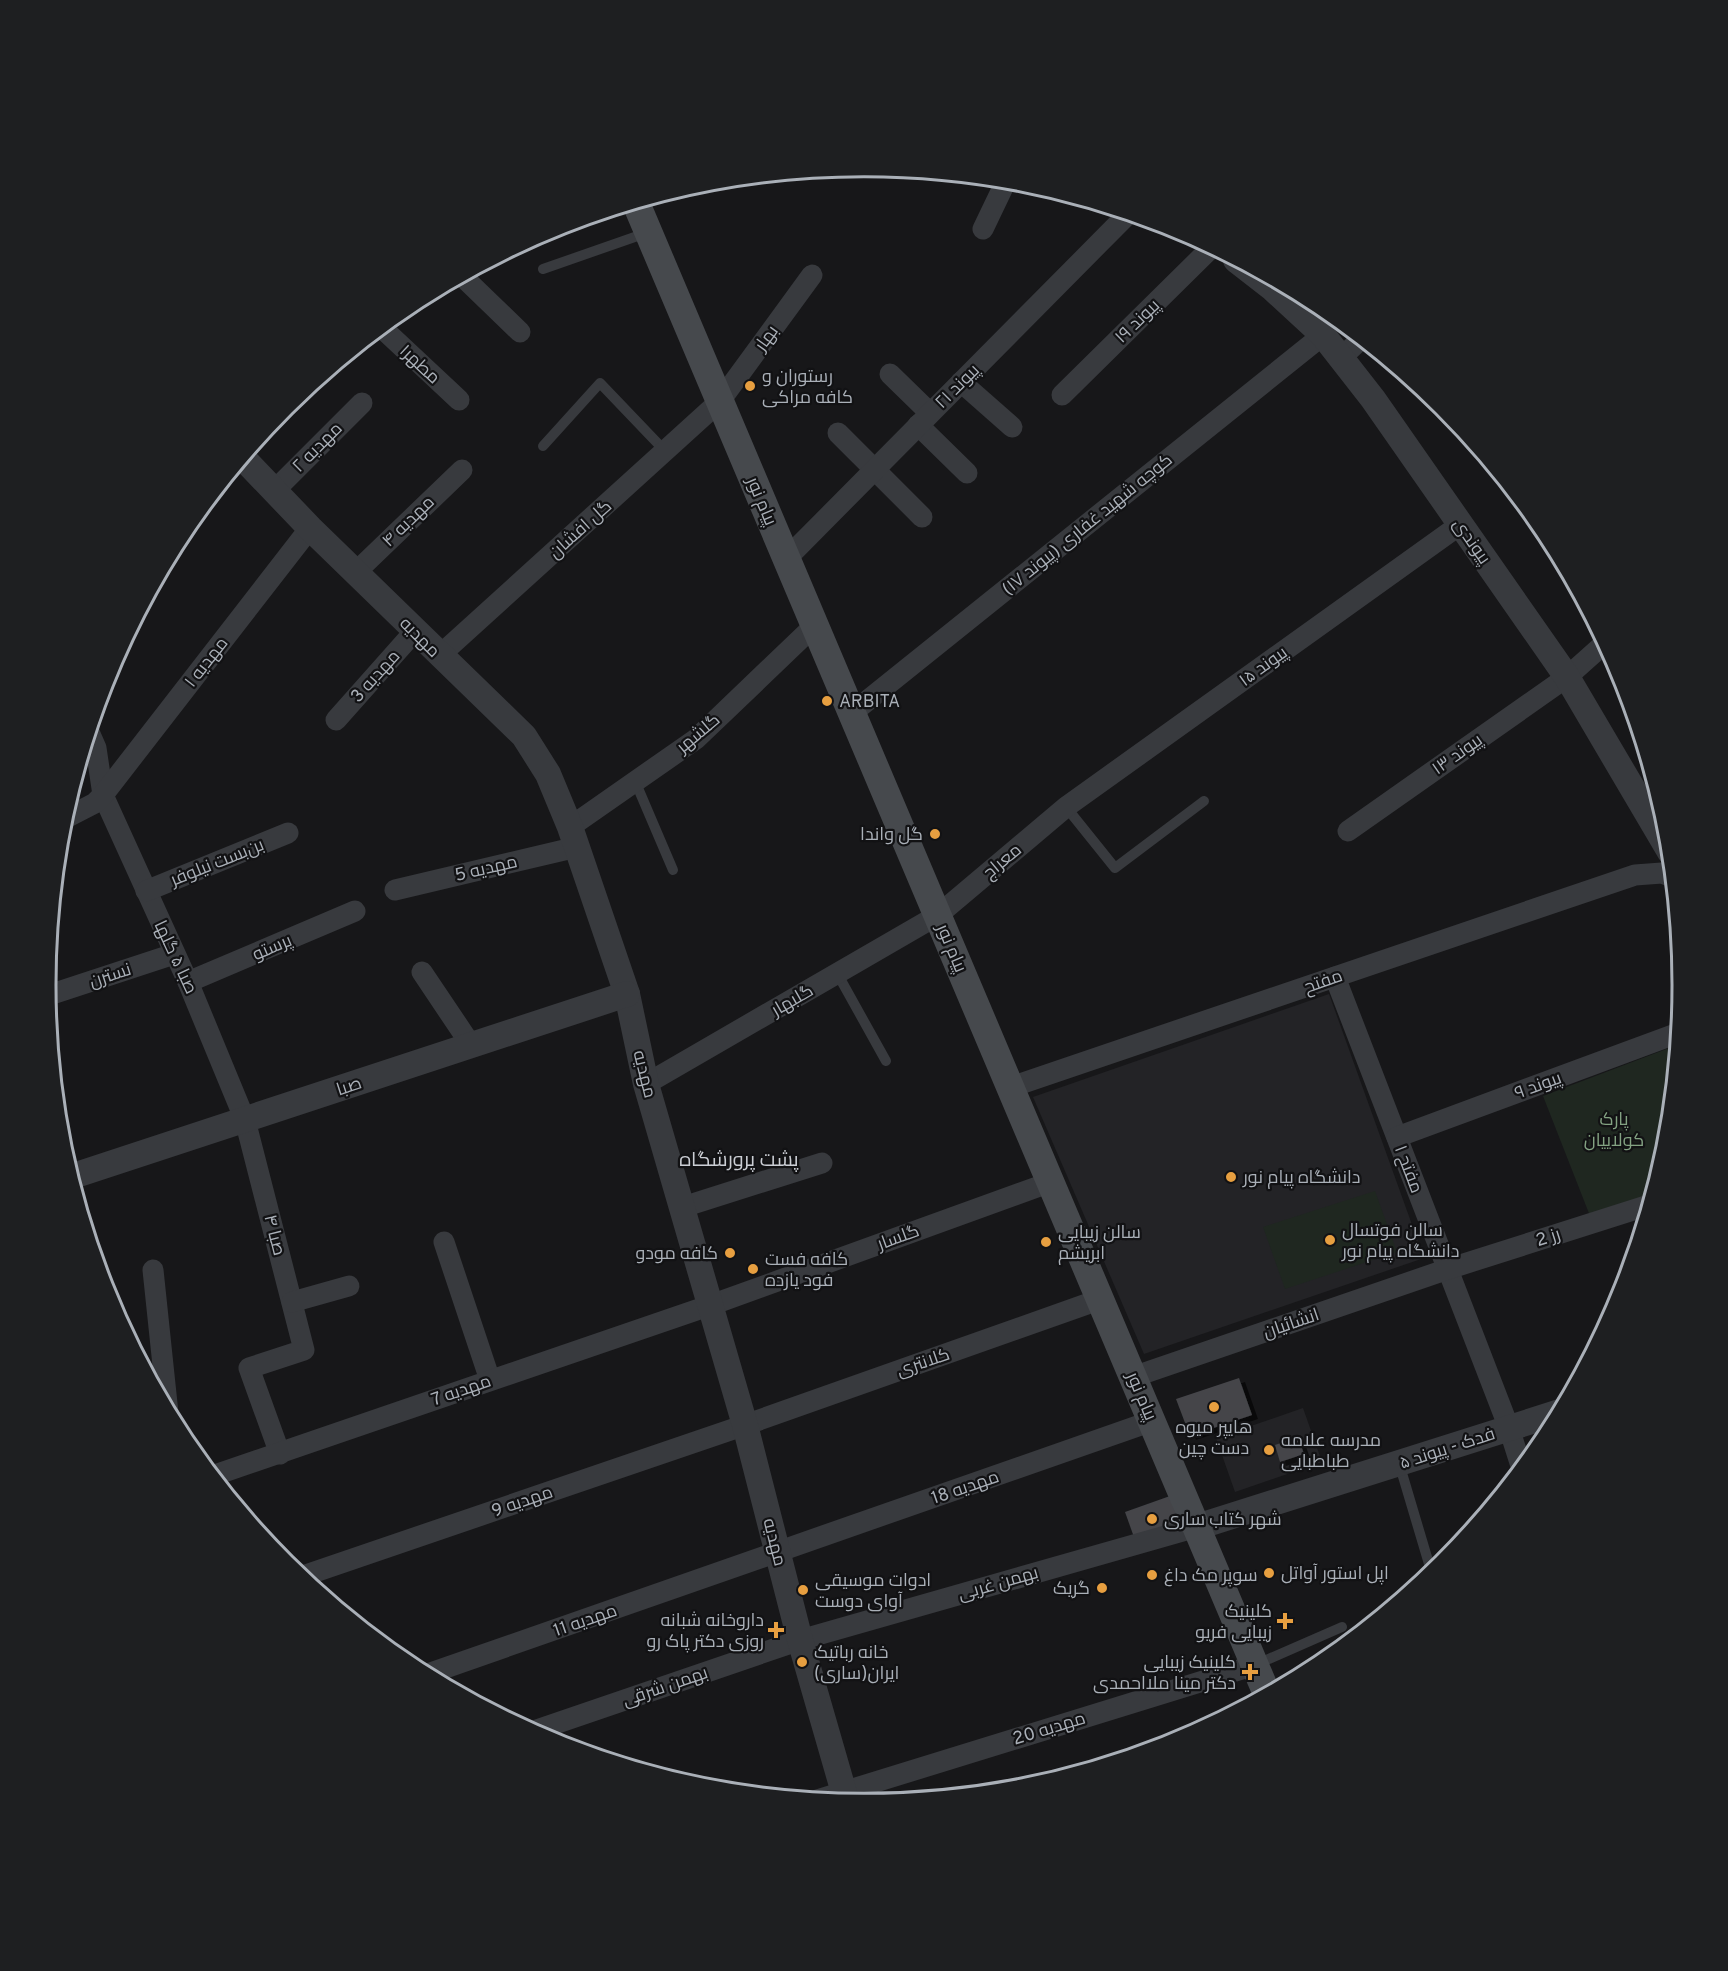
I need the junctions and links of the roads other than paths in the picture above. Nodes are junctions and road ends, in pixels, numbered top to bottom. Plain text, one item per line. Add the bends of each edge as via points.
1 (1002, 189) edge
2 (639, 210) edge
3 (1122, 220) edge
4 (983, 230) dead end
5 (649, 232) junction
6 (1206, 253) edge
7 (543, 269) dead end
8 (812, 275) dead end
9 (467, 281) edge
10 (1285, 296) edge
11 (520, 332) dead end
12 (387, 333) edge
13 (1323, 335) junction
14 (1356, 344) edge
15 (1341, 358) junction
16 (891, 374) dead end
17 (961, 382) junction
18 (1062, 395) dead end
19 (459, 400) dead end
20 (720, 401) junction
21 (362, 403) dead end
22 (924, 419) junction
23 (1012, 427) dead end
24 (838, 434) dead end
25 (543, 446) dead end
26 (665, 451) junction
27 (247, 463) edge
28 (462, 470) dead end
29 (873, 471) junction
30 (968, 473) dead end
31 (273, 492) junction
32 (922, 517) dead end
33 (1461, 524) junction
34 (310, 528) junction
35 (787, 558) junction
36 (355, 573) junction
37 (815, 625) junction
38 (415, 632) junction
39 (1599, 649) edge
40 (439, 656) junction
41 (1567, 677) junction
42 (852, 713) junction
43 (336, 720) dead end
44 (93, 742) edge
45 (635, 781) junction
46 (103, 795) junction
47 (1204, 801) dead end
48 (1066, 807) junction
49 (74, 814) edge
50 (1656, 825) edge
51 (1348, 831) dead end
52 (288, 833) dead end
53 (573, 837) junction
54 (1661, 849) edge
55 (673, 870) dead end
56 (1665, 874) edge
57 (1635, 875) junction
58 (395, 890) dead end
59 (146, 891) junction
60 (355, 911) dead end
61 (938, 915) junction
62 (174, 954) junction
63 (422, 972) dead end
64 (837, 974) junction
65 (1335, 977) junction
66 (188, 982) junction
67 (56, 993) edge
68 (627, 994) junction
69 (1671, 1036) edge
70 (471, 1045) junction
71 (886, 1061) dead end
72 (646, 1084) junction
73 (1011, 1087) junction
74 (245, 1120) junction
75 (1397, 1137) junction
76 (822, 1163) dead end
77 (78, 1174) edge
78 (1051, 1182) junction
79 (683, 1207) junction
80 (1641, 1207) edge
81 (444, 1242) dead end
82 (1448, 1269) junction
83 (153, 1270) dead end
84 (349, 1286) dead end
85 (1101, 1299) junction
86 (292, 1302) junction
87 (711, 1305) junction
88 (1133, 1377) junction
89 (490, 1380) junction
90 (166, 1393) edge
91 (1548, 1416) edge
92 (1152, 1421) junction
93 (745, 1425) junction
94 (1509, 1428) junction
95 (280, 1454) junction
96 (1519, 1459) edge
97 (1399, 1463) junction
98 (220, 1473) edge
99 (1197, 1527) junction
100 (778, 1554) junction
101 (1429, 1564) edge
102 (310, 1574) edge
103 (1342, 1627) dead end
104 (800, 1640) junction
105 (1254, 1665) junction
106 (437, 1671) edge
107 (1264, 1688) edge
108 (544, 1727) edge
109 (844, 1793) edge
110 (855, 1794) edge

1 - 4 street
2 - 5 main road, پیام نور
3 - 17 street, پیوند ۲۱
5 - 7 lane
5 - 20 main road, پیام نور
6 - 18 street, پیوند ۱۹
8 - 20 street, بهار
9 - 11 street
10 - 13 street, پیوندی
12 - 19 street, مطهر۱
13 - 15 street, پیوندی
13 - 42 street, کوچه شهید غفاری (پیوند ۱۷)
14 - 15 street
15 - 33 street, پیوندی
16 - 22 street
17 - 22 street, پیوند ۲۱
17 - 23 street
20 - 26 street, گل افشان
20 - 35 main road, پیام نور
21 - 31 street, مهدیه ۲
22 - 29 street, پیوند ۲۱
22 - 30 street
24 - 29 street
25 - 26 lane via 600,383
26 - 40 street, گل افشان
27 - 31 street, مهدیه
28 - 36 street, مهدیه ۴
29 - 32 street
29 - 35 street, پیوند ۲۱
31 - 34 street, مهدیه
33 - 41 street, پیوندی
33 - 48 street, پیوند ۱۵
34 - 36 street, مهدیه
34 - 46 street, مهدیه ۱
35 - 37 main road, پیام نور
36 - 38 street, مهدیه
37 - 42 main road, پیام نور
37 - 45 street, گلشهر via 696,739
38 - 40 street, مهدیه
38 - 43 street, مهدیه 3
39 - 41 street, پیوند ۱۳
40 - 53 street, مهدیه via 524,736 548,774
41 - 50 street, پیوندی
41 - 51 street, پیوند ۱۳
42 - 61 main road, پیام نور
44 - 46 street, صبا ۵ گلها
45 - 53 street, گلشهر
45 - 55 lane
46 - 49 street, مهدیه ۱
46 - 59 street, صبا ۵ گلها
47 - 48 lane via 1115,868
48 - 61 street, معراج
52 - 59 street, بن‌بست نیلوفر
53 - 58 street, مهدیه 5
53 - 68 street, مهدیه
54 - 57 street
56 - 57 street
57 - 65 street, مفتح
59 - 62 street, صبا ۵ گلها
60 - 66 street, پرستو
61 - 64 street, گلبهار
61 - 73 main road, پیام نور
62 - 66 street, صبا ۵ گلها
62 - 67 street, نسترن
63 - 70 street
64 - 71 lane
64 - 72 street, گلبهار
65 - 73 street, مفتح
65 - 75 street, مفتح ۱
66 - 74 street, صبا ۵ گلها
68 - 70 street, صبا
68 - 72 street, مهدیه
69 - 75 street, پیوند ۹
70 - 74 street, صبا
72 - 79 street, مهدیه
73 - 78 main road, پیام نور
74 - 77 street, صبا
74 - 86 street, صبا ۴
75 - 82 street, مفتح ۱
76 - 79 street
78 - 85 main road, پیام نور
78 - 87 street, گلسار
79 - 87 street, مهدیه
80 - 82 street, رز 2
81 - 89 street
82 - 88 street, انشائیان
82 - 94 street, مفتح ۱
83 - 90 street
84 - 86 street
85 - 88 main road, پیام نور
85 - 93 street, کلانتری
86 - 95 street, صبا ۴ via 304,1350 249,1368
87 - 89 street, مهدیه 7
87 - 93 street, مهدیه
88 - 92 main road, پیام نور
89 - 95 street, مهدیه 7
91 - 94 street, فدک - پیوند ۵
92 - 99 main road, پیام نور
92 - 100 street, مهدیه 18
93 - 100 street, مهدیه
93 - 102 street, مهدیه 9
94 - 96 street, مفتح ۱
94 - 97 street, فدک - پیوند ۵
95 - 98 street, مهدیه 7
97 - 99 street, فدک - پیوند ۵
97 - 101 lane
99 - 104 street, بهمن غربی
99 - 105 main road, پیام نور
100 - 104 street, مهدیه
100 - 106 street, مهدیه 11
103 - 105 lane
104 - 108 street, بهمن شرقی
104 - 109 street, مهدیه
105 - 107 main road, پیام نور
105 - 110 street, مهدیه 20

